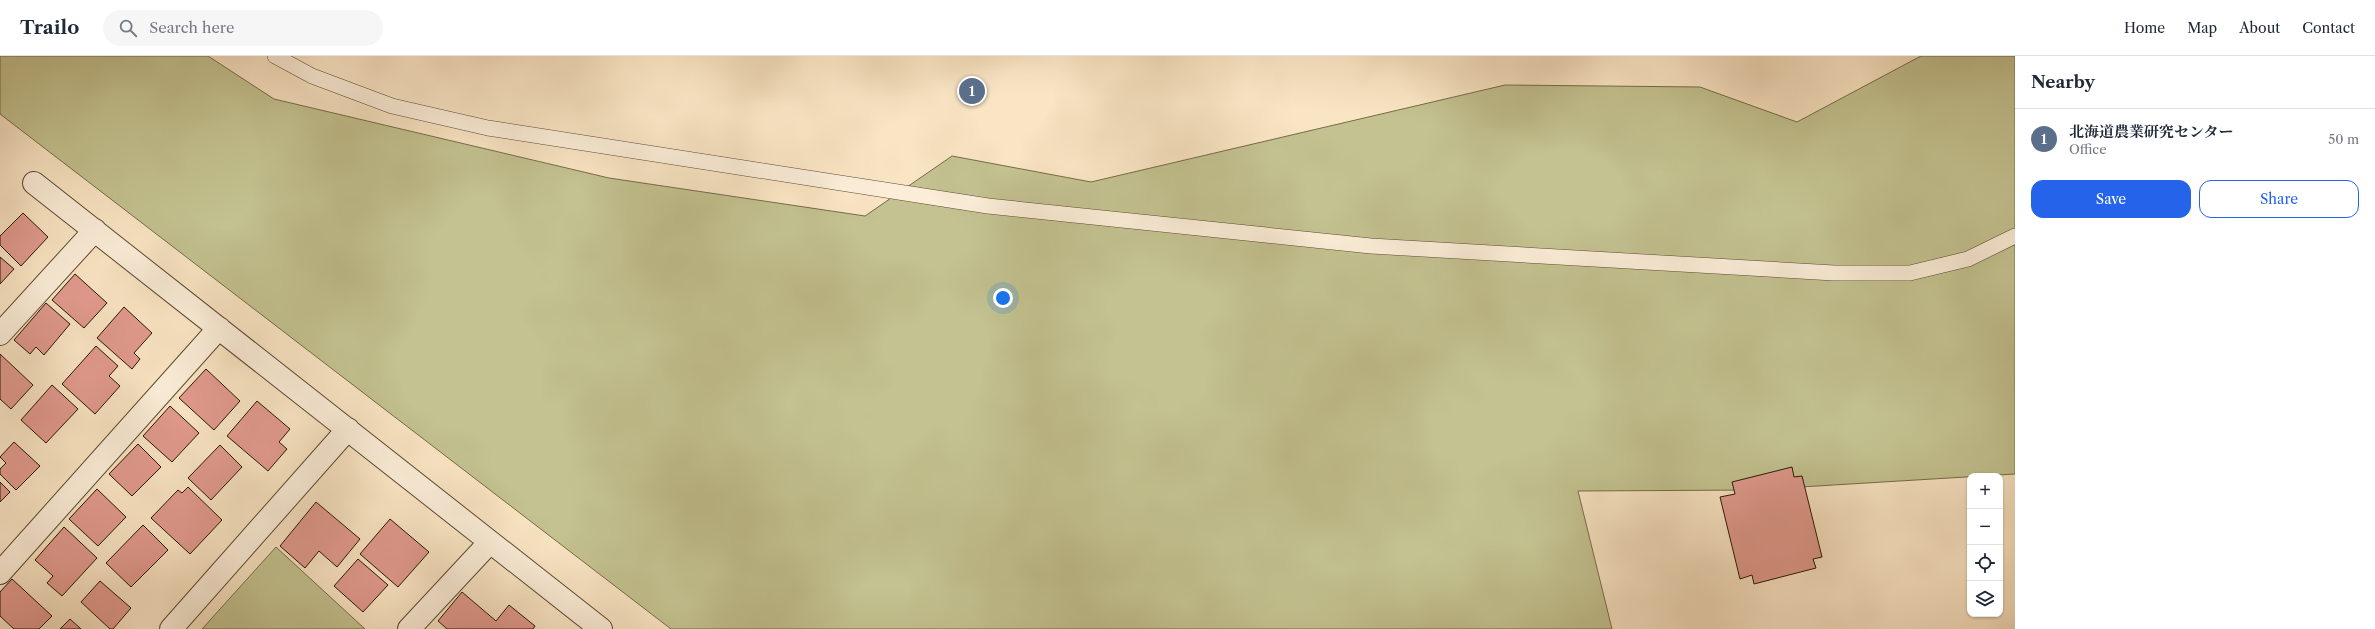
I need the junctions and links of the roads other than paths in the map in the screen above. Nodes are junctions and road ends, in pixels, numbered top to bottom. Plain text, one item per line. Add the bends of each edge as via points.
1 (275, 56) edge
2 (34, 183) dead end
3 (95, 230) junction
4 (2015, 236) edge
5 (220, 328) junction
6 (0, 334) edge
7 (348, 429) junction
8 (490, 542) junction
9 (0, 573) edge
10 (170, 629) edge
11 (410, 629) edge
12 (601, 629) edge

1 - 4 lane via 312,76 392,106 488,128 988,206 1356,244 1834,273 1910,274 1968,259
2 - 3 street
3 - 5 street
3 - 6 street
5 - 7 street
5 - 9 street
7 - 8 street
7 - 10 street
8 - 11 street
8 - 12 street

